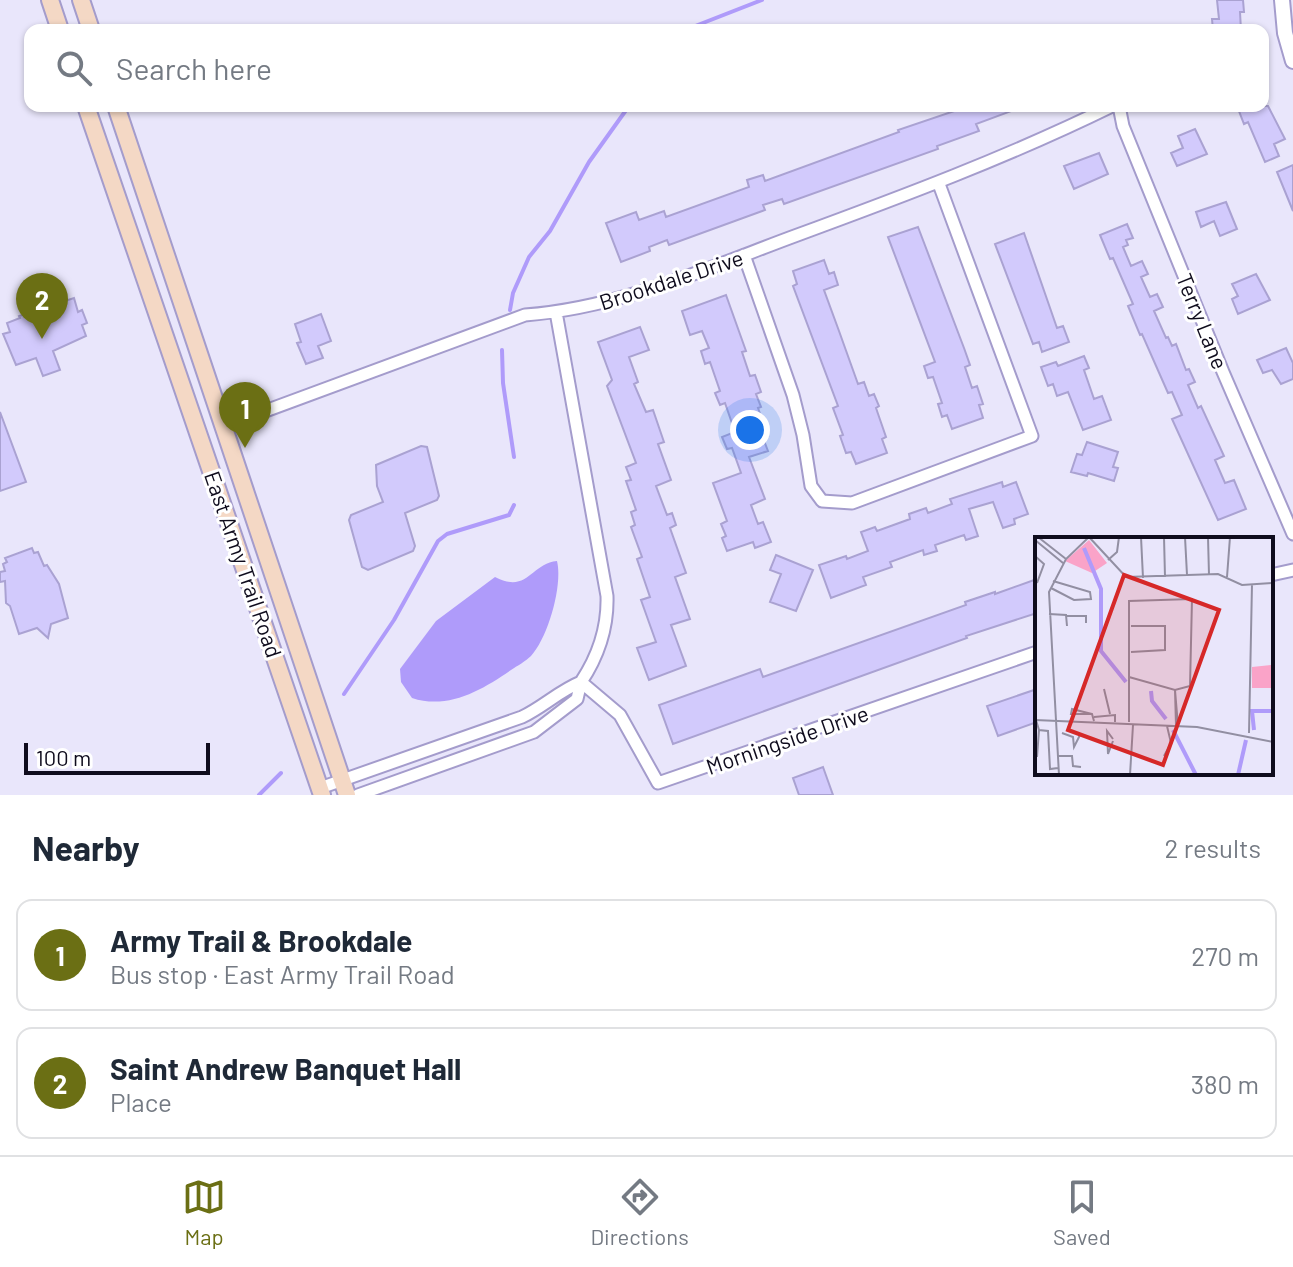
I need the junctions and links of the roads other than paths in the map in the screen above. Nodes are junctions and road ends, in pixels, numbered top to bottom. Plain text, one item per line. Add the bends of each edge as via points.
1 (50, 0) edge
2 (81, 0) edge
3 (1282, 0) edge
4 (58, 24) edge
5 (89, 24) edge
6 (1293, 61) edge
7 (88, 112) edge
8 (118, 112) edge
9 (1099, 112) edge
10 (1120, 112) edge
11 (939, 184) junction
12 (744, 255) junction
13 (556, 312) junction
14 (222, 427) junction
15 (198, 431) junction
16 (228, 444) junction
17 (1293, 534) edge
18 (1293, 570) edge
19 (1273, 575) edge
20 (1035, 653) edge
21 (581, 682) junction
22 (469, 735) junction
23 (475, 753) junction
24 (344, 788) edge
25 (321, 792) edge
26 (358, 795) edge

1 - 4 main road
2 - 5 main road
3 - 6 street
7 - 15 main road, East Army Trail Road
8 - 14 main road, East Army Trail Road
9 - 11 street, Brookdale Drive
10 - 17 street, Terry Lane
11 - 12 street, Brookdale Drive
11 - 12 street via 1032,436 852,503 822,501 811,486 793,395
12 - 13 street, Brookdale Drive via 623,298
13 - 14 street, Brookdale Drive via 525,315
13 - 21 street via 607,596 603,639
14 - 16 main road, East Army Trail Road
15 - 16 main road
15 - 25 main road, East Army Trail Road
16 - 24 main road, East Army Trail Road
18 - 19 street
20 - 21 street, Morningside Drive via 658,783 620,715
21 - 22 street via 539,709
21 - 23 street via 577,699 545,725
22 - 23 street
22 - 24 street
23 - 26 street
24 - 25 street

